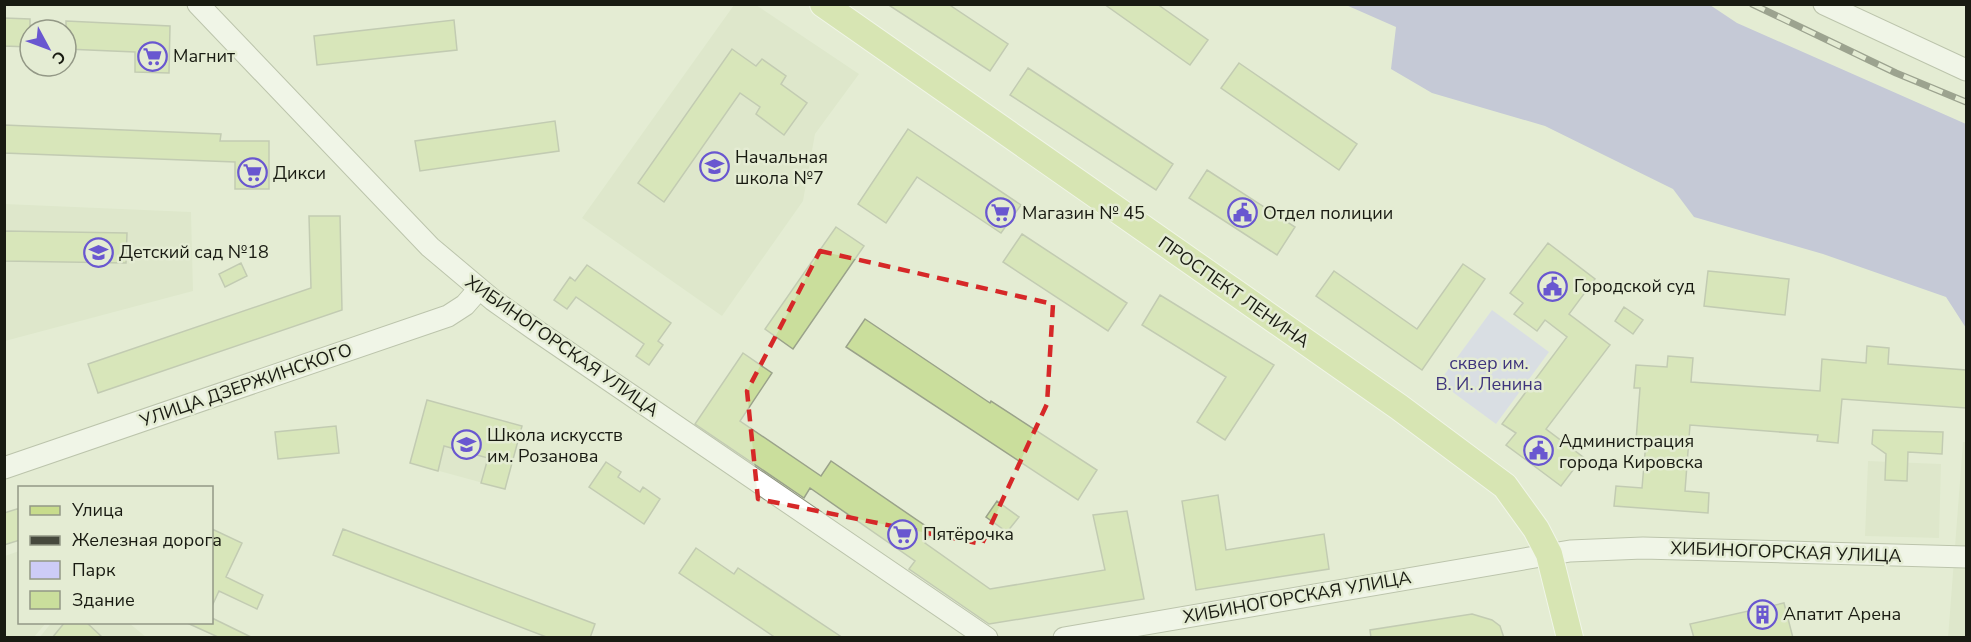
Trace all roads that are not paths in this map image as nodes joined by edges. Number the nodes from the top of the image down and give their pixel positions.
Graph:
1 (198, 4) edge
2 (823, 4) edge
3 (1824, 4) edge
4 (1966, 70) edge
5 (479, 289) junction
6 (4, 468) edge
7 (1550, 554) junction
8 (1966, 557) edge
9 (980, 634) edge
10 (1064, 638) edge
11 (1570, 638) edge

1 - 5 street, ХИБИНОГОРСКАЯ УЛИЦА
2 - 7 main road, ПРОСПЕКТ ЛЕНИНА
3 - 4 street
5 - 6 street, УЛИЦА ДЗЕРЖИНСКОГО
5 - 9 street, ХИБИНОГОРСКАЯ УЛИЦА
7 - 8 street, ХИБИНОГОРСКАЯ УЛИЦА
7 - 10 street, ХИБИНОГОРСКАЯ УЛИЦА
7 - 11 main road, ПРОСПЕКТ ЛЕНИНА

